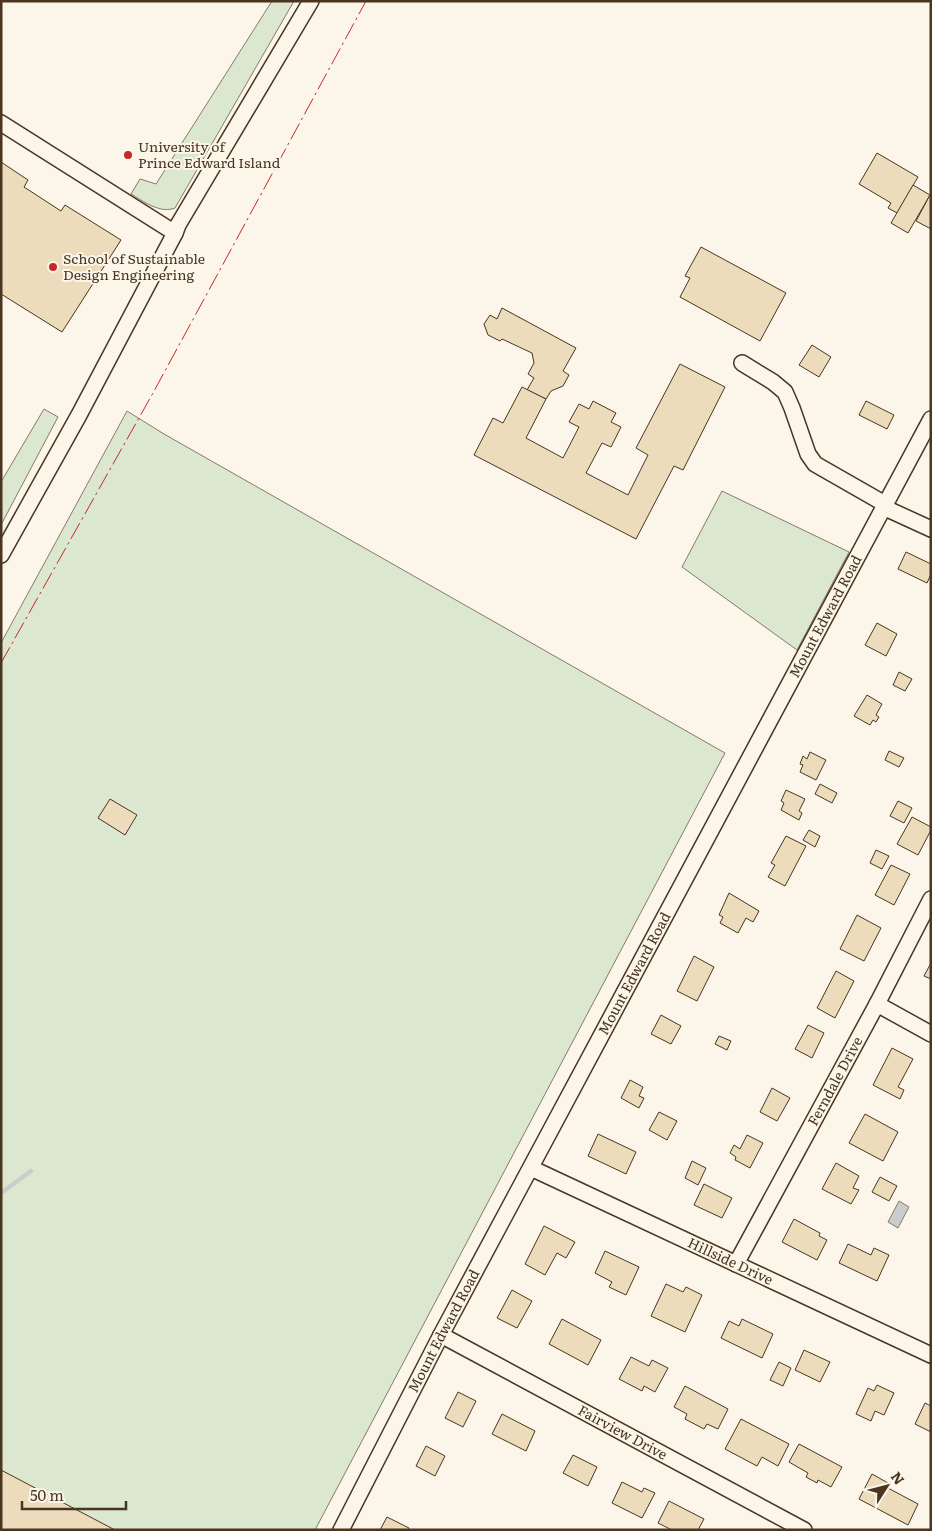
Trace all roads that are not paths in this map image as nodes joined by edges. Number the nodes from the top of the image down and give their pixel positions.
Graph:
1 (310, 1) edge
2 (1, 123) edge
3 (175, 233) junction
4 (742, 363) dead end
5 (931, 419) edge
6 (884, 505) junction
7 (931, 529) edge
8 (1, 554) edge
9 (931, 899) edge
10 (876, 1004) junction
11 (931, 1034) edge
12 (531, 1168) junction
13 (736, 1264) junction
14 (441, 1335) junction
15 (931, 1355) edge
16 (341, 1530) edge
17 (804, 1530) edge

1 - 3 street
2 - 3 street
3 - 8 street
4 - 6 street
5 - 6 street, Mount Edward Road
6 - 7 street
6 - 12 street, Mount Edward Road
9 - 10 street, Ferndale Drive
10 - 11 street
10 - 13 street, Ferndale Drive
12 - 13 street, Hillside Drive
12 - 14 street, Mount Edward Road
13 - 15 street, Hillside Drive
14 - 16 street, Mount Edward Road
14 - 17 street, Fairview Drive

